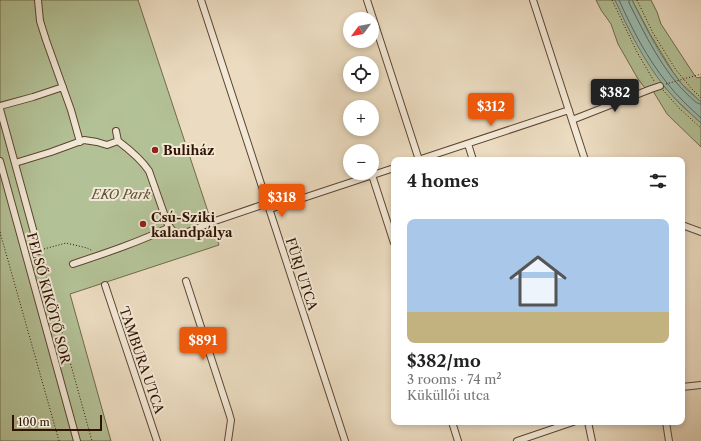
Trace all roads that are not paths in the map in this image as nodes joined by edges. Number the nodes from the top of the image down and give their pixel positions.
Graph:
1 (38, 0) edge
2 (201, 0) edge
3 (367, 0) edge
4 (533, 0) edge
5 (63, 87) junction
6 (662, 87) road end
7 (0, 107) edge
8 (569, 110) junction
9 (572, 120) junction
10 (116, 131) dead end
11 (118, 141) junction
12 (80, 142) junction
13 (468, 144) junction
14 (418, 157) edge
15 (428, 157) edge
16 (472, 157) edge
17 (584, 157) edge
18 (0, 161) edge
19 (15, 163) junction
20 (391, 169) edge
21 (379, 173) edge
22 (355, 180) edge
23 (374, 180) edge
24 (268, 206) junction
25 (685, 226) edge
26 (170, 227) junction
27 (701, 232) edge
28 (391, 234) edge
29 (39, 251) road end
30 (73, 264) dead end
31 (186, 281) dead end
32 (105, 285) dead end
33 (701, 385) edge
34 (685, 387) edge
35 (453, 425) edge
36 (557, 425) edge
37 (589, 425) edge
38 (666, 425) edge
39 (77, 441) edge
40 (157, 441) edge
41 (228, 441) edge
42 (345, 441) edge
43 (458, 441) edge
44 (517, 441) edge
45 (592, 441) edge
46 (669, 441) edge

1 - 5 street
2 - 24 street, FÜRJ UTCA
3 - 14 street
4 - 8 street
5 - 7 street
5 - 12 street
6 - 9 street
7 - 19 street
8 - 9 street
8 - 13 street
9 - 17 street
10 - 11 street
11 - 12 street
11 - 26 street
12 - 19 street
13 - 15 street
13 - 16 street
18 - 39 street, FELSŐ KIKÖTŐ SOR
19 - 29 street
20 - 21 street
22 - 24 street
23 - 28 street
24 - 26 street
24 - 42 street, FÜRJ UTCA
25 - 27 street
26 - 30 street
31 - 41 street
32 - 40 street, TAMBURA UTCA
33 - 34 street
35 - 43 street
36 - 44 street
37 - 45 street
38 - 46 street

